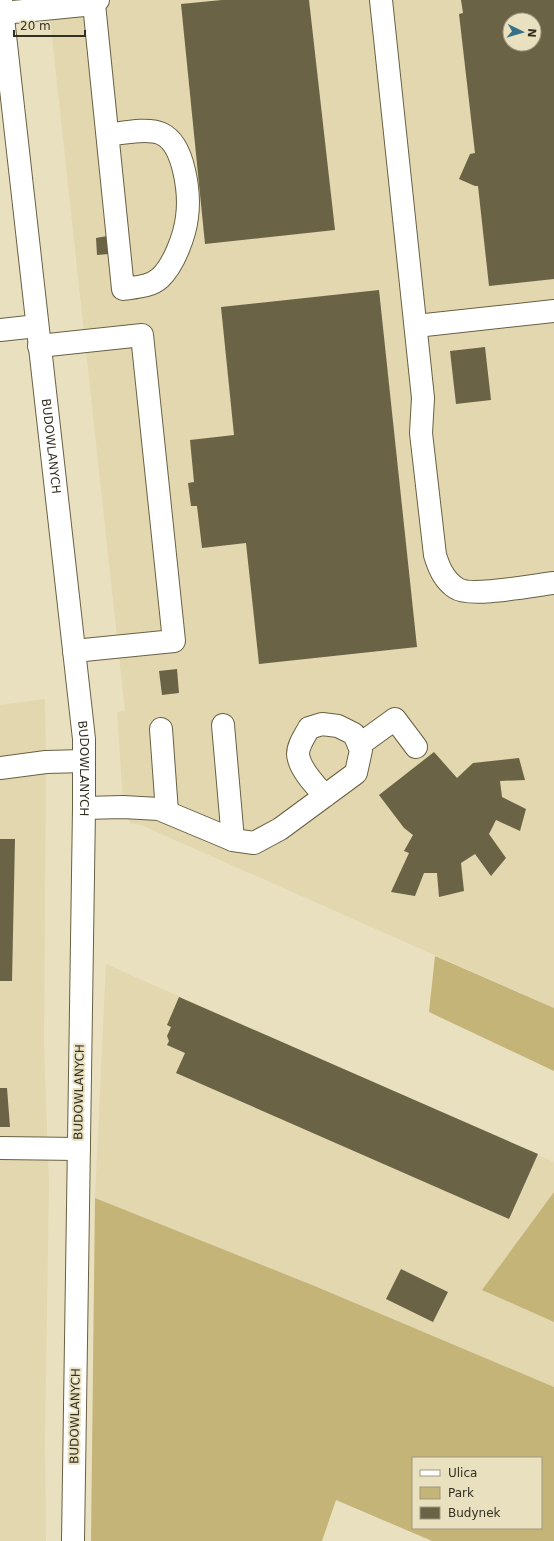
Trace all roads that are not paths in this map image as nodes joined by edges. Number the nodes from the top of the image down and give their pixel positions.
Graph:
1 (381, 0) edge
2 (96, 2) edge
3 (2, 6) edge
4 (108, 135) junction
5 (554, 311) edge
6 (416, 326) junction
7 (0, 330) edge
8 (38, 336) junction
9 (554, 583) edge
10 (74, 651) junction
11 (223, 725) dead end
12 (161, 729) dead end
13 (359, 745) junction
14 (416, 747) dead end
15 (84, 761) junction
16 (0, 768) edge
17 (325, 796) junction
18 (84, 808) junction
19 (167, 812) junction
20 (233, 840) junction
21 (0, 1148) edge
22 (78, 1149) junction
23 (73, 1541) edge

1 - 6 street
2 - 3 street
2 - 4 street
3 - 8 street, BUDOWLANYCH
4 - 4 street
5 - 6 street
6 - 9 street
7 - 8 street
8 - 10 street, BUDOWLANYCH
8 - 10 street
10 - 15 street, BUDOWLANYCH
11 - 20 street
12 - 19 street
13 - 14 street
13 - 17 street
13 - 17 street
15 - 16 street
15 - 18 street, BUDOWLANYCH
17 - 20 street
18 - 19 street
18 - 22 street, BUDOWLANYCH
19 - 20 street
21 - 22 street
22 - 23 street, BUDOWLANYCH

